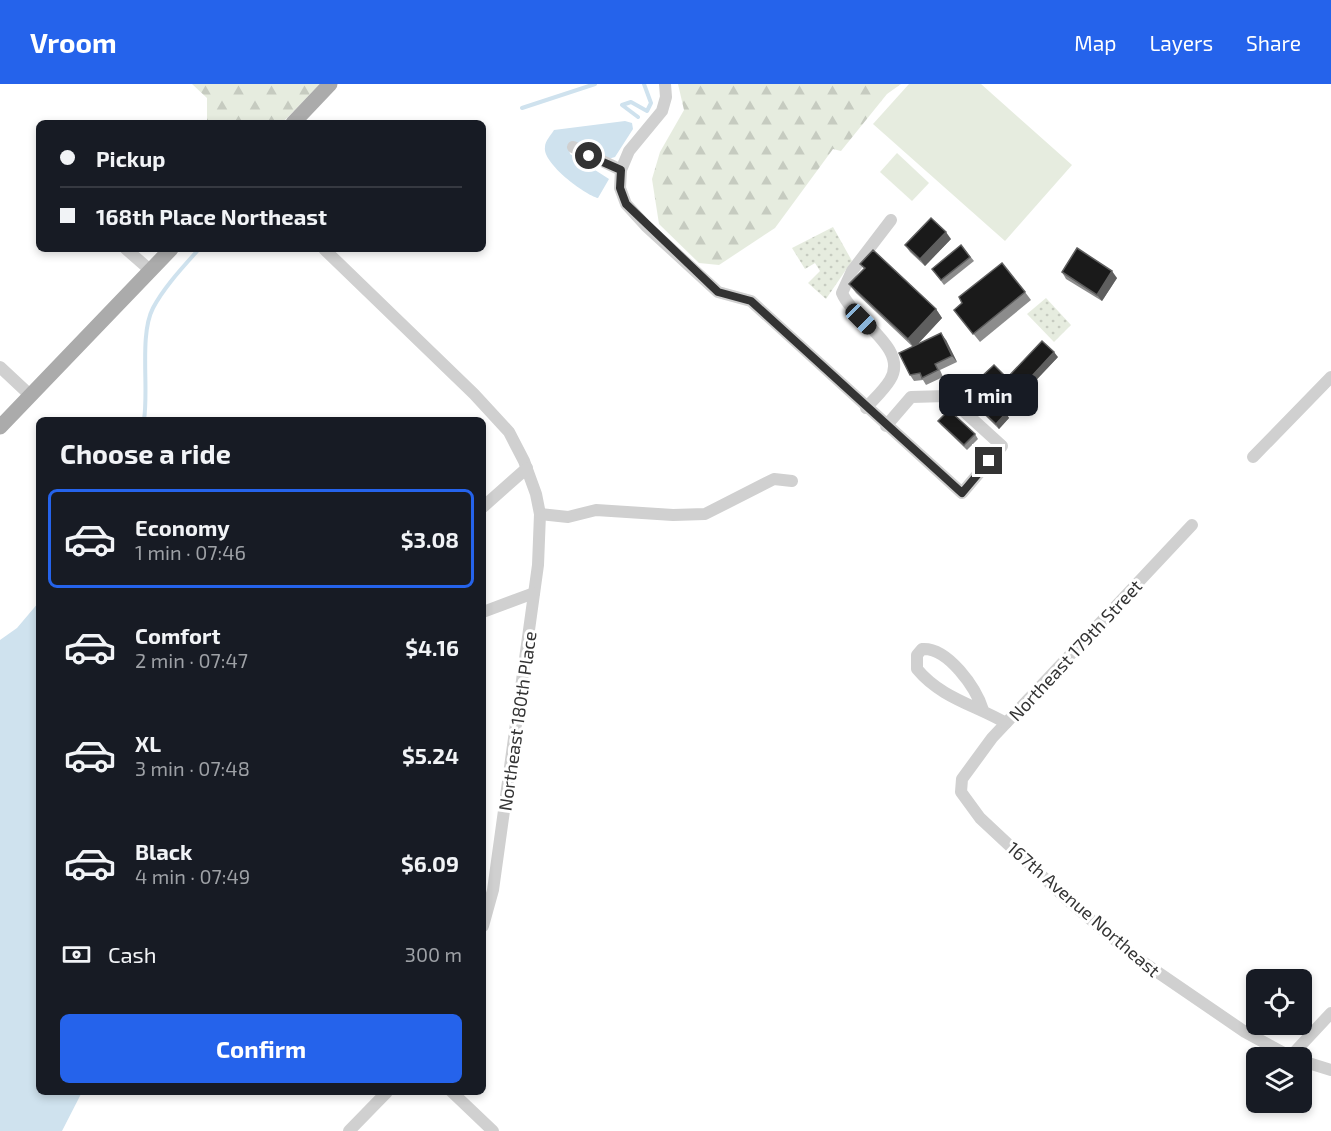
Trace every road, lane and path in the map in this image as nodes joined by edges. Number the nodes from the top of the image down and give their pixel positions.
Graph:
1 (330, 84) edge
2 (665, 84) edge
3 (296, 120) edge
4 (573, 147) dead end
5 (621, 170) junction
6 (891, 220) dead end
7 (129, 252) edge
8 (168, 252) edge
9 (327, 252) edge
10 (150, 270) junction
11 (0, 367) edge
12 (1331, 377) edge
13 (30, 395) junction
14 (866, 408) junction
15 (886, 426) junction
16 (0, 427) edge
17 (1253, 457) dead end
18 (527, 468) junction
19 (792, 481) dead end
20 (486, 504) edge
21 (540, 514) junction
22 (1192, 525) dead end
23 (534, 593) junction
24 (486, 611) edge
25 (983, 710) junction
26 (1006, 723) junction
27 (962, 778) joint
28 (486, 915) edge
29 (1331, 1012) edge
30 (1274, 1047) edge
31 (1304, 1047) edge
32 (1312, 1064) edge
33 (1331, 1070) edge
34 (384, 1095) edge
35 (455, 1095) edge
36 (349, 1131) edge
37 (493, 1131) edge

1 - 3 main road
2 - 5 street
4 - 5 street
5 - 14 street
6 - 14 street
7 - 10 street
8 - 10 main road
9 - 18 street
10 - 13 main road
11 - 13 street
12 - 17 street
13 - 16 main road
14 - 15 street
15 - 15 street
18 - 20 street
18 - 21 street
19 - 21 street
21 - 23 street, Northeast 180th Place
22 - 26 street, Northeast 179th Street
23 - 24 street
23 - 28 street, Northeast 180th Place
25 - 25 street
25 - 26 street
26 - 27 street, Northeast 179th Street
27 - 30 street, 167th Avenue Northeast
29 - 31 street
32 - 33 street, 167th Avenue Northeast
34 - 36 street
35 - 37 street

